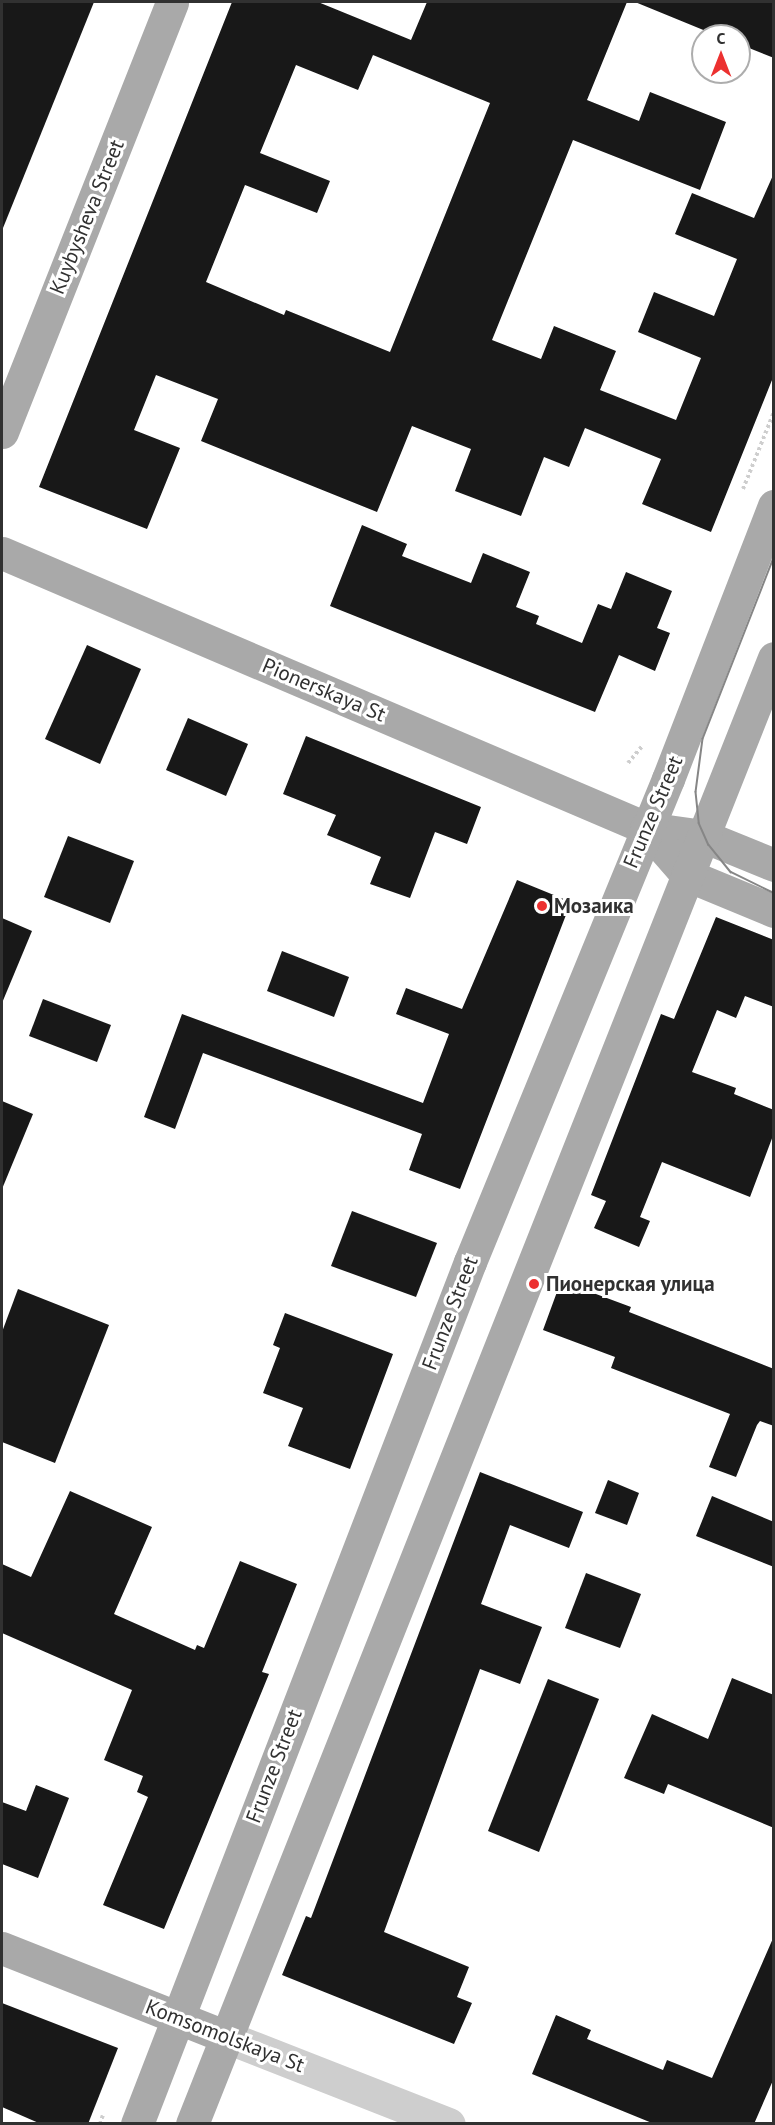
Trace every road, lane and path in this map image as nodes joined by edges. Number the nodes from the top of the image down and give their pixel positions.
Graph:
1 (172, 2) edge
2 (2, 432) edge
3 (774, 507) edge
4 (2, 553) edge
5 (774, 658) edge
6 (646, 828) junction
7 (703, 836) junction
8 (774, 865) edge
9 (687, 875) junction
10 (774, 911) edge
11 (2, 1948) edge
12 (177, 2018) junction
13 (229, 2038) junction
14 (137, 2124) edge
15 (192, 2124) edge
16 (449, 2124) edge

1 - 2 main road, Kuybysheva Street
3 - 6 main road, Frunze Street
4 - 6 main road, Pionerskaya St
5 - 7 main road
6 - 7 main road, Pionerskaya St
6 - 9 main road, Pionerskaya St
6 - 12 main road, Frunze Street
7 - 8 main road, Pionerskaya St
7 - 9 main road
9 - 10 main road, Pionerskaya St
9 - 13 main road
11 - 12 main road, Komsomolskaya St
12 - 13 main road, Komsomolskaya St
12 - 14 main road, Frunze Street
13 - 15 main road
13 - 16 street, Komsomolskaya St

